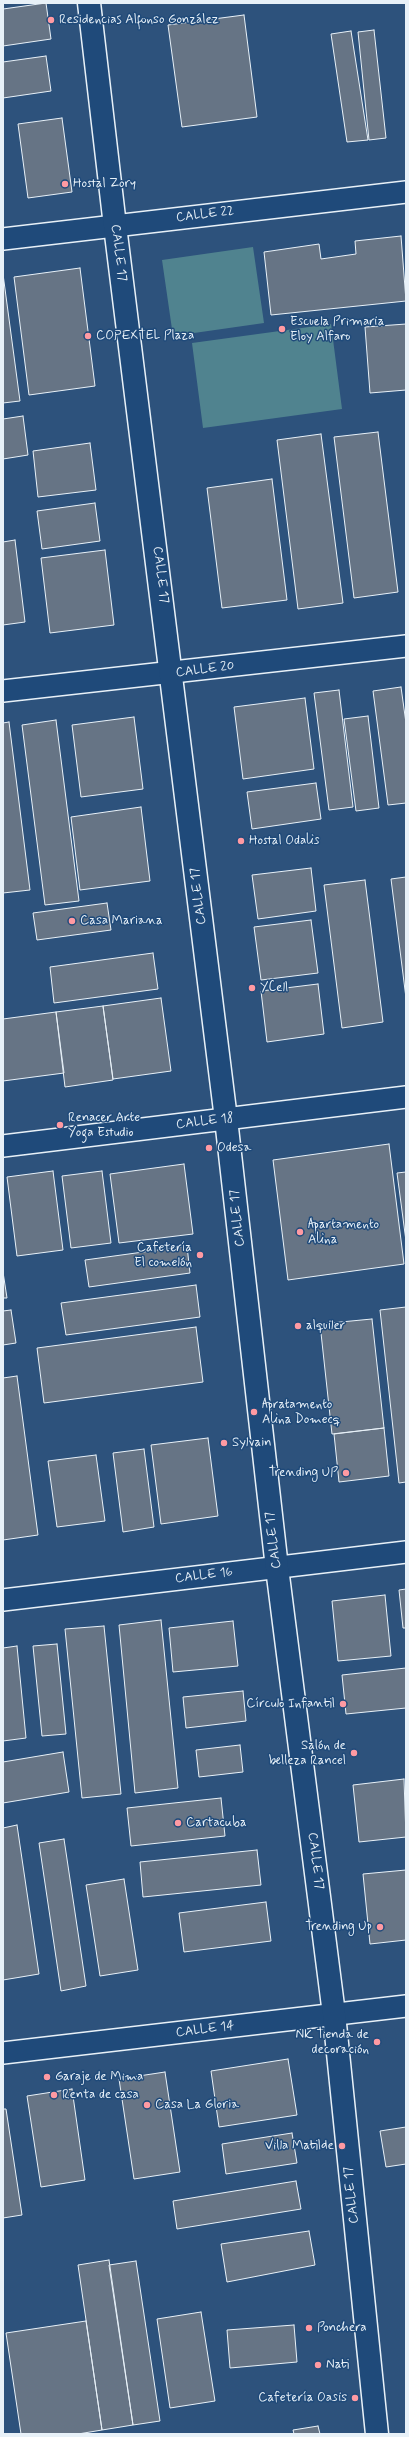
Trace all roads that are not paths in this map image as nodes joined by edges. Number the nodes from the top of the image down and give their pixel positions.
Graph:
1 (90, 3) edge
2 (406, 192) edge
3 (115, 226) junction
4 (3, 239) edge
5 (406, 646) edge
6 (172, 674) junction
7 (3, 691) edge
8 (406, 1097) edge
9 (226, 1119) junction
10 (3, 1146) edge
11 (406, 1552) edge
12 (277, 1568) junction
13 (3, 1600) edge
14 (406, 2006) edge
15 (334, 2014) junction
16 (3, 2053) edge
17 (377, 2434) edge

1 - 3 street, CALLE 17
2 - 3 street, CALLE 22
3 - 4 street, CALLE 22
3 - 6 street, CALLE 17
5 - 6 street, CALLE 20
6 - 7 street, CALLE 20
6 - 9 street, CALLE 17
8 - 9 street, CALLE 18
9 - 10 street, CALLE 18
9 - 12 street, CALLE 17
11 - 12 street, CALLE 16
12 - 13 street, CALLE 16
12 - 15 street, CALLE 17
14 - 15 street, CALLE 14
15 - 16 street, CALLE 14
15 - 17 street, CALLE 17

